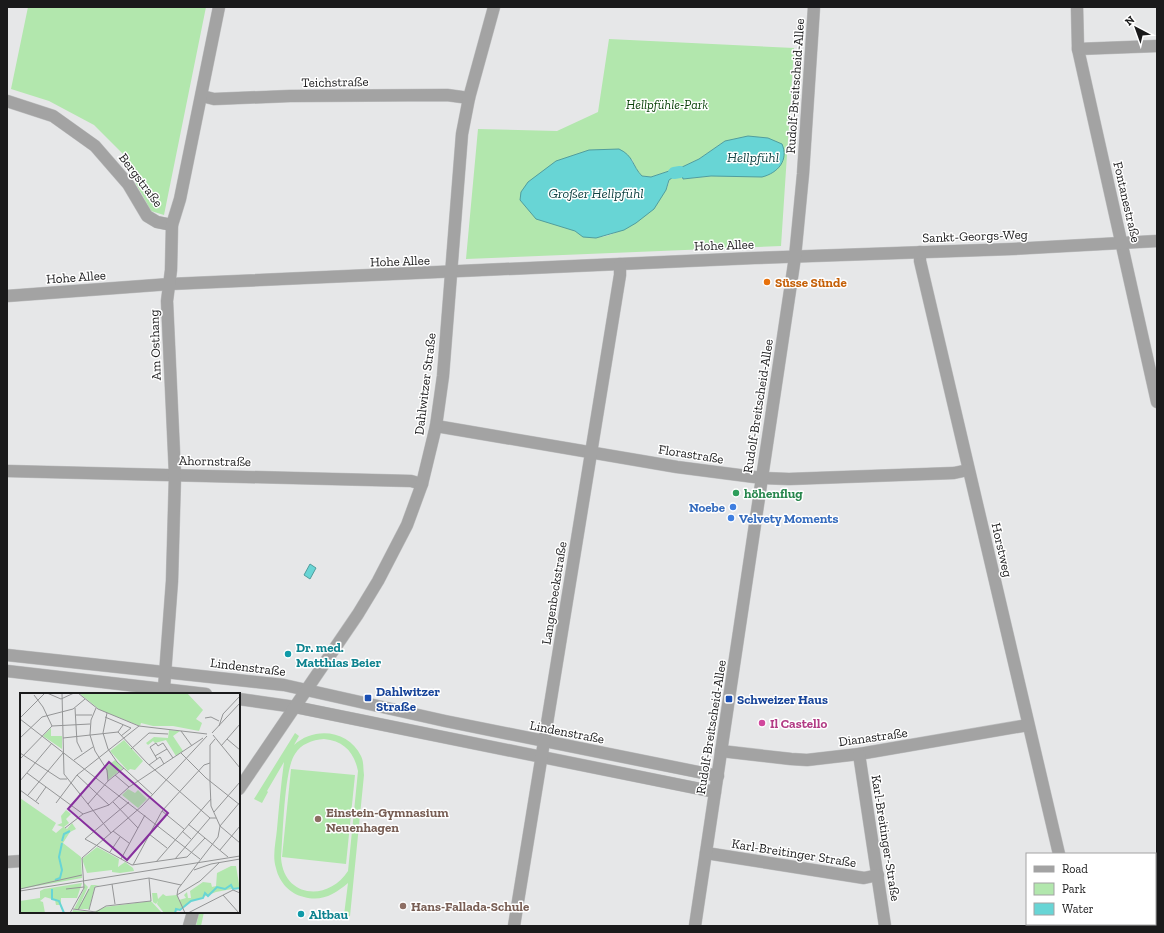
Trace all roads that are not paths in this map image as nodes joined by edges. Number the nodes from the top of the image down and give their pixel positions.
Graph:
1 (220, 7) edge
2 (494, 7) edge
3 (814, 7) edge
4 (1077, 7) edge
5 (1157, 46) edge
6 (1078, 49) junction
7 (202, 96) junction
8 (469, 98) junction
9 (7, 101) edge
10 (172, 225) junction
11 (1157, 241) edge
12 (1122, 242) junction
13 (920, 252) junction
14 (795, 257) junction
15 (620, 264) junction
16 (451, 273) junction
17 (170, 284) junction
18 (7, 296) edge
19 (1157, 402) edge
20 (436, 426) junction
21 (592, 452) junction
22 (968, 470) junction
23 (7, 471) edge
24 (175, 475) junction
25 (762, 478) junction
26 (422, 484) junction
27 (7, 655) edge
28 (7, 671) edge
29 (166, 673) junction
30 (164, 688) junction
31 (306, 690) junction
32 (199, 693) edge
33 (240, 699) edge
34 (295, 707) junction
35 (1028, 725) junction
36 (544, 742) junction
37 (722, 751) junction
38 (859, 754) junction
39 (541, 758) junction
40 (718, 776) junction
41 (240, 788) edge
42 (715, 792) junction
43 (706, 853) junction
44 (1059, 853) edge
45 (20, 861) edge
46 (7, 862) edge
47 (878, 875) junction
48 (193, 913) edge
49 (190, 926) edge
50 (514, 926) edge
51 (695, 926) edge
52 (885, 926) edge

1 - 7 street, Am Osthang
2 - 8 street, Dahlwitzer Straße
3 - 14 street, Rudolf-Breitscheid-Allee
4 - 6 street, Fontanestraße
5 - 6 street
6 - 12 street, Fontanestraße
7 - 8 street, Teichstraße
7 - 10 street, Am Osthang
8 - 16 street, Dahlwitzer Straße
9 - 10 street, Bergstraße
10 - 17 street, Am Osthang
11 - 12 street, Sankt-Georgs-Weg
12 - 13 street, Sankt-Georgs-Weg
12 - 19 street, Fontanestraße
13 - 14 street, Sankt-Georgs-Weg
13 - 22 street, Horstweg
14 - 15 street, Hohe Allee
14 - 25 street, Rudolf-Breitscheid-Allee
15 - 16 street, Hohe Allee
15 - 21 street, Langenbeckstraße
16 - 17 street, Hohe Allee
16 - 20 street, Dahlwitzer Straße
17 - 18 street, Hohe Allee
17 - 24 street, Am Osthang
20 - 21 street, Florastraße
20 - 26 street, Dahlwitzer Straße
21 - 25 street, Florastraße
21 - 36 street, Langenbeckstraße
22 - 25 street, Florastraße
22 - 35 street, Horstweg
23 - 24 street, Ahornstraße
24 - 26 street, Ahornstraße
24 - 29 street, Am Osthang
25 - 37 street, Rudolf-Breitscheid-Allee
26 - 31 street, Dahlwitzer Straße
27 - 29 street, Lindenstraße
28 - 30 street
29 - 30 street, Am Osthang
29 - 31 street, Lindenstraße
30 - 32 street
31 - 34 street, Dahlwitzer Straße
31 - 36 street, Lindenstraße
33 - 34 street
34 - 39 street
34 - 41 street, Dahlwitzer Straße
35 - 38 street, Dianastraße
35 - 44 street, Horstweg
36 - 39 street, Langenbeckstraße
36 - 40 street, Lindenstraße
37 - 38 street, Dianastraße
37 - 40 street, Rudolf-Breitscheid-Allee
38 - 47 street, Karl-Breitinger-Straße
39 - 42 street
39 - 50 street, Langenbeckstraße
40 - 42 street, Rudolf-Breitscheid-Allee
42 - 43 street, Rudolf-Breitscheid-Allee
43 - 47 street, Karl-Breitinger Straße
43 - 51 street, Rudolf-Breitscheid-Allee
45 - 46 street
47 - 52 street, Karl-Breitinger-Straße
48 - 49 street

